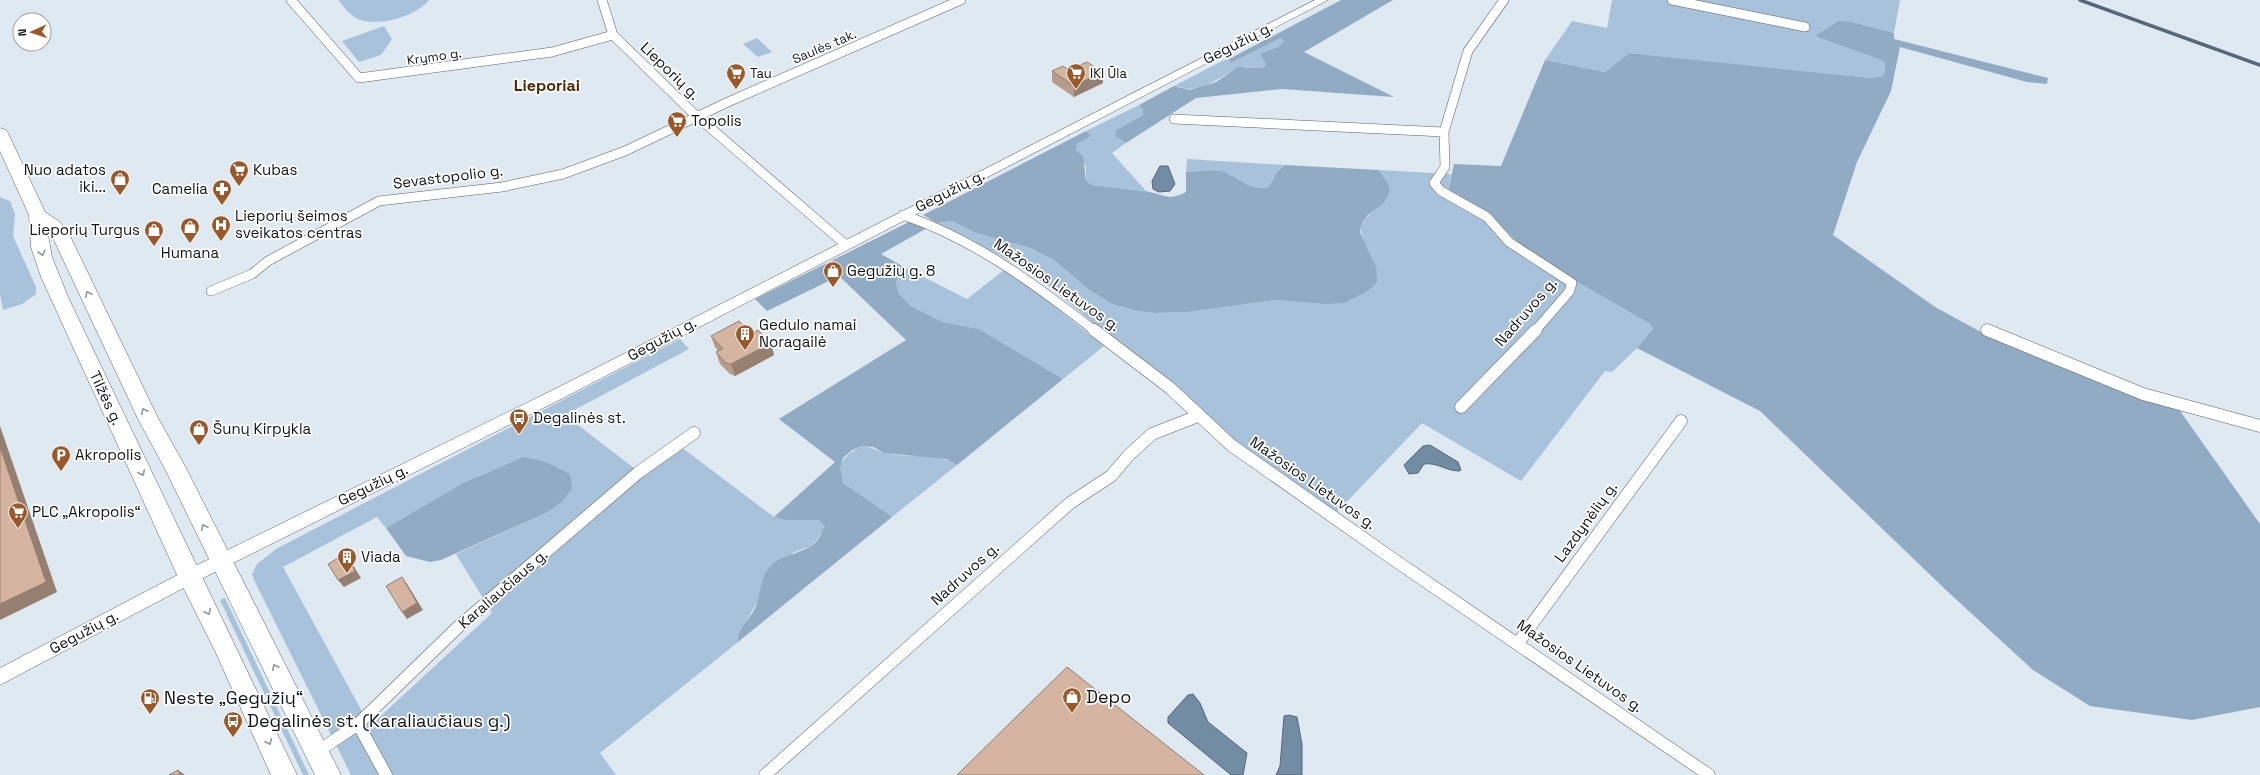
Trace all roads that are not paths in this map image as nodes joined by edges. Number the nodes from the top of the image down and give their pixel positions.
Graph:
1 (291, 0) edge
2 (602, 0) edge
3 (961, 0) edge
4 (1323, 0) edge
5 (1504, 0) edge
6 (1672, 0) edge
7 (1805, 27) dead end
8 (613, 35) junction
9 (698, 117) junction
10 (1174, 119) dead end
11 (1444, 132) junction
12 (0, 133) edge
13 (38, 215) junction
14 (903, 215) junction
15 (846, 245) junction
16 (212, 291) dead end
17 (1987, 330) dead end
18 (1461, 407) dead end
19 (1198, 416) junction
20 (1681, 421) dead end
21 (2260, 426) edge
22 (694, 433) dead end
23 (222, 561) junction
24 (189, 578) junction
25 (1518, 643) junction
26 (0, 677) edge
27 (358, 724) junction
28 (317, 752) junction
29 (284, 775) edge
30 (328, 775) edge
31 (386, 775) edge
32 (765, 775) edge
33 (1709, 775) edge

1 - 8 street, Krymo g.
2 - 8 street, Lieporių g.
3 - 9 street, Saulės tak.
4 - 14 main road, Gegužių g.
5 - 11 street, Nadruvos g.
6 - 7 street
8 - 9 street, Lieporių g.
9 - 15 street, Lieporių g.
9 - 16 street, Sevastopolio g.
10 - 11 street
11 - 18 street, Nadruvos g.
12 - 13 highway, Tilžės g.
23 -> 13 highway, Tilžės g.
13 -> 24 highway, Tilžės g.
14 - 15 main road, Gegužių g.
14 - 19 street, Mažosios Lietuvos g.
15 - 23 main road, Gegužių g.
17 - 21 street
19 - 25 street, Mažosios Lietuvos g.
19 - 32 street, Nadruvos g.
20 - 25 street, Lazdynėlių g.
22 - 27 street, Karaliaučiaus g.
23 - 24 main road, Gegužių g.
28 -> 23 highway
24 - 26 main road, Gegužių g.
24 -> 29 highway
25 - 33 street, Mažosios Lietuvos g.
27 - 28 street, Karaliaučiaus g.
27 - 31 street
28 - 30 highway

